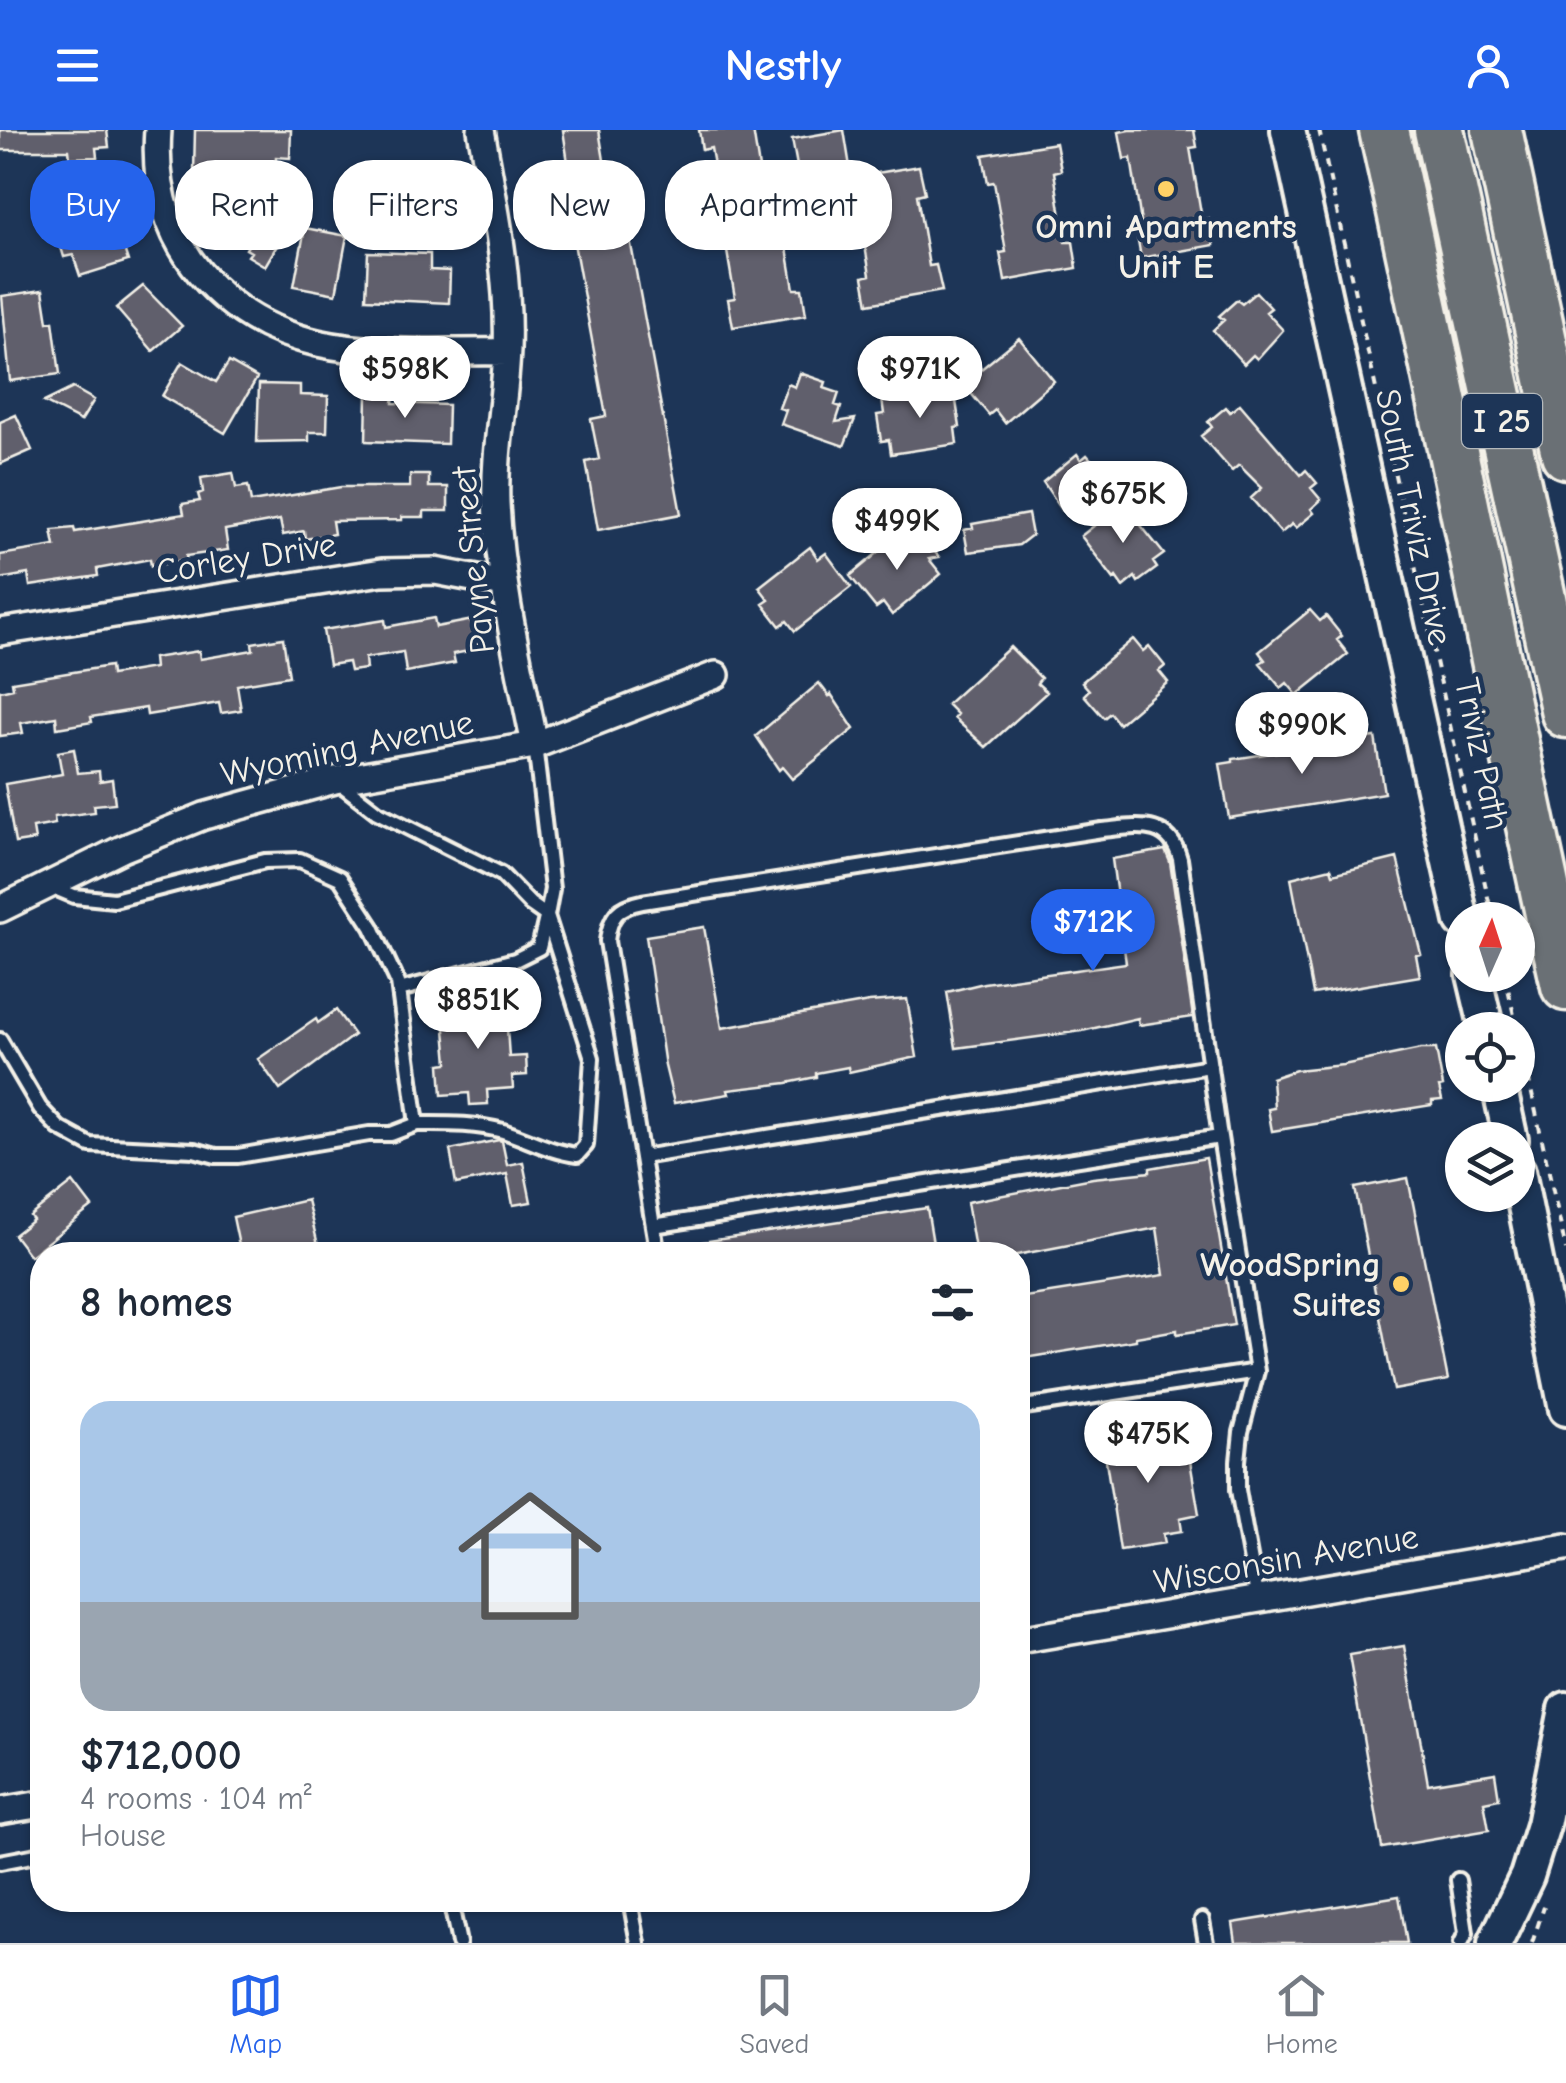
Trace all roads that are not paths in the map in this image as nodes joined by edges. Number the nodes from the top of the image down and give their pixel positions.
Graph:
1 (158, 130) edge
2 (481, 130) edge
3 (1288, 130) edge
4 (1384, 130) edge
5 (1439, 130) edge
6 (1498, 130) edge
7 (507, 352) junction
8 (1566, 454) edge
9 (504, 584) junction
10 (0, 632) edge
11 (716, 675) dead end
12 (1566, 713) edge
13 (535, 744) junction
14 (335, 780) junction
15 (47, 885) junction
16 (1458, 902) edge
17 (0, 909) edge
18 (547, 916) junction
19 (1566, 986) edge
20 (399, 990) junction
21 (0, 1040) edge
22 (1210, 1066) junction
23 (417, 1124) junction
24 (1220, 1137) junction
25 (642, 1157) junction
26 (1526, 1212) edge
27 (653, 1226) junction
28 (656, 1242) edge
29 (1258, 1371) junction
30 (1030, 1406) edge
31 (1566, 1409) edge
32 (1566, 1547) edge
33 (1258, 1601) junction
34 (1030, 1638) edge
35 (1566, 1710) edge
36 (30, 1806) edge
37 (0, 1812) edge
38 (30, 1856) edge
39 (0, 1862) edge
40 (1458, 1880) dead end
41 (1514, 1906) junction
42 (453, 1912) edge
43 (632, 1912) edge
44 (1202, 1920) dead end
45 (459, 1943) edge
46 (638, 1943) edge
47 (1206, 1943) edge
48 (1461, 1943) edge
49 (1495, 1943) edge
50 (1512, 1943) edge

1 - 7 street
2 - 7 street, Payne Street
3 - 16 street, South Triviz Drive
4 - 19 highway
5 - 12 highway, I 25
6 - 8 highway, I 25
7 - 9 street, Payne Street
9 - 10 street, Corley Drive
9 - 13 street, Payne Street
11 - 13 street, Wyoming Avenue
13 - 14 street, Wyoming Avenue
13 - 18 lane
14 - 15 street, Wyoming Avenue
14 - 18 lane
15 - 17 street, Wyoming Avenue
15 - 20 lane
18 - 20 lane
18 - 23 lane
20 - 23 lane
21 - 23 lane
22 - 24 lane
22 - 25 lane
22 - 25 lane
24 - 27 lane
24 - 29 lane
25 - 27 lane
26 - 31 street
27 - 28 lane
29 - 30 lane
29 - 33 lane
32 - 33 street, Wisconsin Avenue
33 - 34 street, Wisconsin Avenue
35 - 41 street
36 - 37 street
38 - 39 lane
40 - 48 lane
41 - 49 street
41 - 50 street
42 - 45 lane
43 - 46 lane
44 - 47 lane

